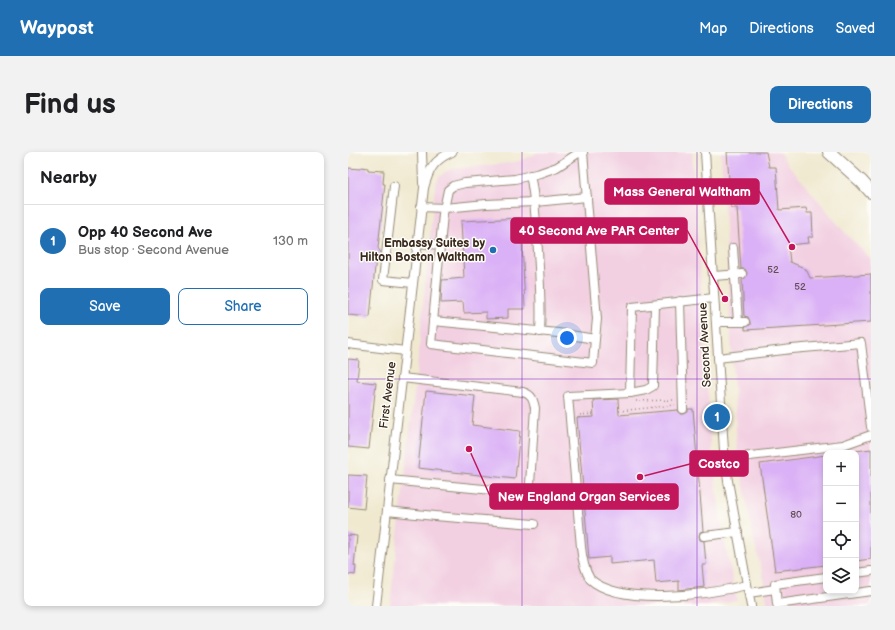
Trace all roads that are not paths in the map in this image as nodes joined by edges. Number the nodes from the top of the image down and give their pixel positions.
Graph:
1 (422, 152) edge
2 (452, 152) edge
3 (580, 152) edge
4 (583, 152) edge
5 (705, 152) edge
6 (829, 152) edge
7 (530, 175) junction
8 (394, 186) dead end
9 (424, 188) junction
10 (871, 192) edge
11 (588, 197) junction
12 (535, 202) junction
13 (421, 207) junction
14 (445, 208) junction
15 (417, 243) junction
16 (441, 246) junction
17 (733, 248) dead end
18 (738, 274) junction
19 (713, 276) junction
20 (413, 283) junction
21 (714, 298) junction
22 (680, 301) junction
23 (655, 304) junction
24 (433, 321) junction
25 (716, 322) junction
26 (540, 332) junction
27 (595, 339) junction
28 (348, 344) edge
29 (405, 351) junction
30 (718, 358) junction
31 (402, 378) junction
32 (630, 393) junction
33 (683, 410) dead end
34 (871, 427) edge
35 (871, 435) edge
36 (725, 459) junction
37 (390, 480) junction
38 (387, 511) junction
39 (534, 524) dead end
40 (738, 532) junction
41 (704, 536) dead end
42 (871, 571) edge
43 (859, 573) edge
44 (823, 577) edge
45 (748, 589) junction
46 (775, 589) junction
47 (871, 591) edge
48 (376, 606) edge
49 (751, 606) edge

1 - 9 street, First Avenue
2 - 9 street, First Avenue
3 - 7 street
4 - 11 street
5 - 19 street, Second Avenue
6 - 10 highway
7 - 12 street
7 - 14 street
8 - 20 street
9 - 13 street, First Avenue
11 - 12 street
11 - 27 street
12 - 14 street
12 - 26 street
13 - 14 street
13 - 15 street, First Avenue
14 - 16 street
15 - 16 street
15 - 20 street, First Avenue
16 - 24 street
17 - 18 street
18 - 19 street
18 - 25 street
19 - 21 street, Second Avenue
20 - 29 street, First Avenue
21 - 22 street
21 - 25 street, Second Avenue
22 - 23 street
22 - 33 street
23 - 32 street
23 - 32 street
24 - 26 street
24 - 27 street
25 - 30 street, Second Avenue
26 - 27 street
28 - 29 street
29 - 31 street, First Avenue
30 - 34 street
30 - 36 street, Second Avenue
31 - 37 street, First Avenue
31 - 37 street
32 - 45 street
35 - 36 street
36 - 40 street, Second Avenue
37 - 38 street, First Avenue
38 - 39 street
38 - 48 street, First Avenue
40 - 41 street
40 - 45 street, Second Avenue
42 - 43 street
44 - 46 street
45 - 46 street
45 - 49 street, Second Avenue
46 - 47 street

